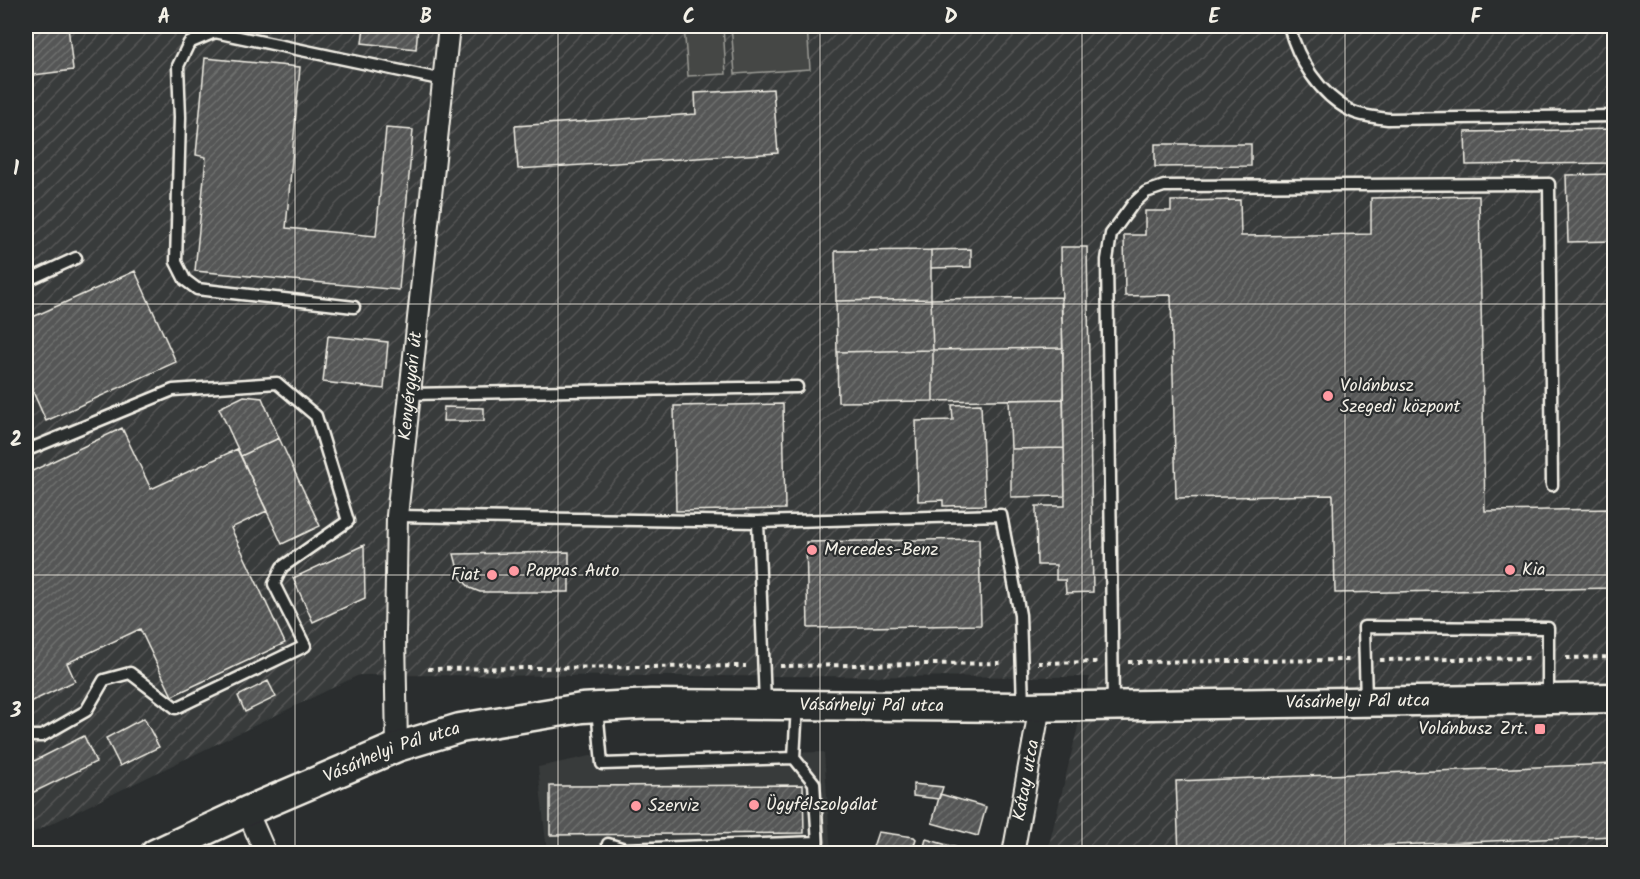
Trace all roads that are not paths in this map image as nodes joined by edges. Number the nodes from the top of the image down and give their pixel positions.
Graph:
1 (449, 26) edge
2 (1289, 26) edge
3 (444, 80) junction
4 (1614, 116) edge
5 (76, 258) dead end
6 (26, 281) edge
7 (354, 307) dead end
8 (797, 387) dead end
9 (410, 394) junction
10 (27, 447) edge
11 (1552, 485) dead end
12 (397, 516) junction
13 (758, 522) junction
14 (1614, 698) edge
15 (1548, 699) junction
16 (1366, 702) junction
17 (765, 703) junction
18 (797, 704) junction
19 (1113, 705) junction
20 (597, 707) junction
21 (1031, 707) junction
22 (26, 736) edge
23 (397, 747) junction
24 (794, 758) junction
25 (247, 811) junction
26 (608, 844) dead end
27 (155, 854) edge
28 (266, 854) edge
29 (1013, 854) edge

1 - 3 street, Kenyérgyári út
2 - 4 lane
3 - 7 lane
3 - 9 street, Kenyérgyári út
5 - 6 lane
8 - 9 lane
9 - 12 street, Kenyérgyári út
10 - 22 lane
11 - 19 lane
12 - 13 lane
12 - 23 street, Kenyérgyári út
13 - 17 lane
13 - 21 lane
14 - 15 main road, Vásárhelyi Pál utca
15 - 16 main road, Vásárhelyi Pál utca
15 - 16 lane
16 - 19 main road, Vásárhelyi Pál utca
17 - 18 main road, Vásárhelyi Pál utca
17 - 20 main road, Vásárhelyi Pál utca
18 - 21 main road, Vásárhelyi Pál utca
18 - 24 lane
19 - 21 main road, Vásárhelyi Pál utca
20 - 23 main road, Vásárhelyi Pál utca
20 - 24 lane
21 - 29 street, Kátay utca
23 - 25 main road, Vásárhelyi Pál utca
24 - 26 lane
25 - 27 main road, Vásárhelyi Pál utca
25 - 28 street

